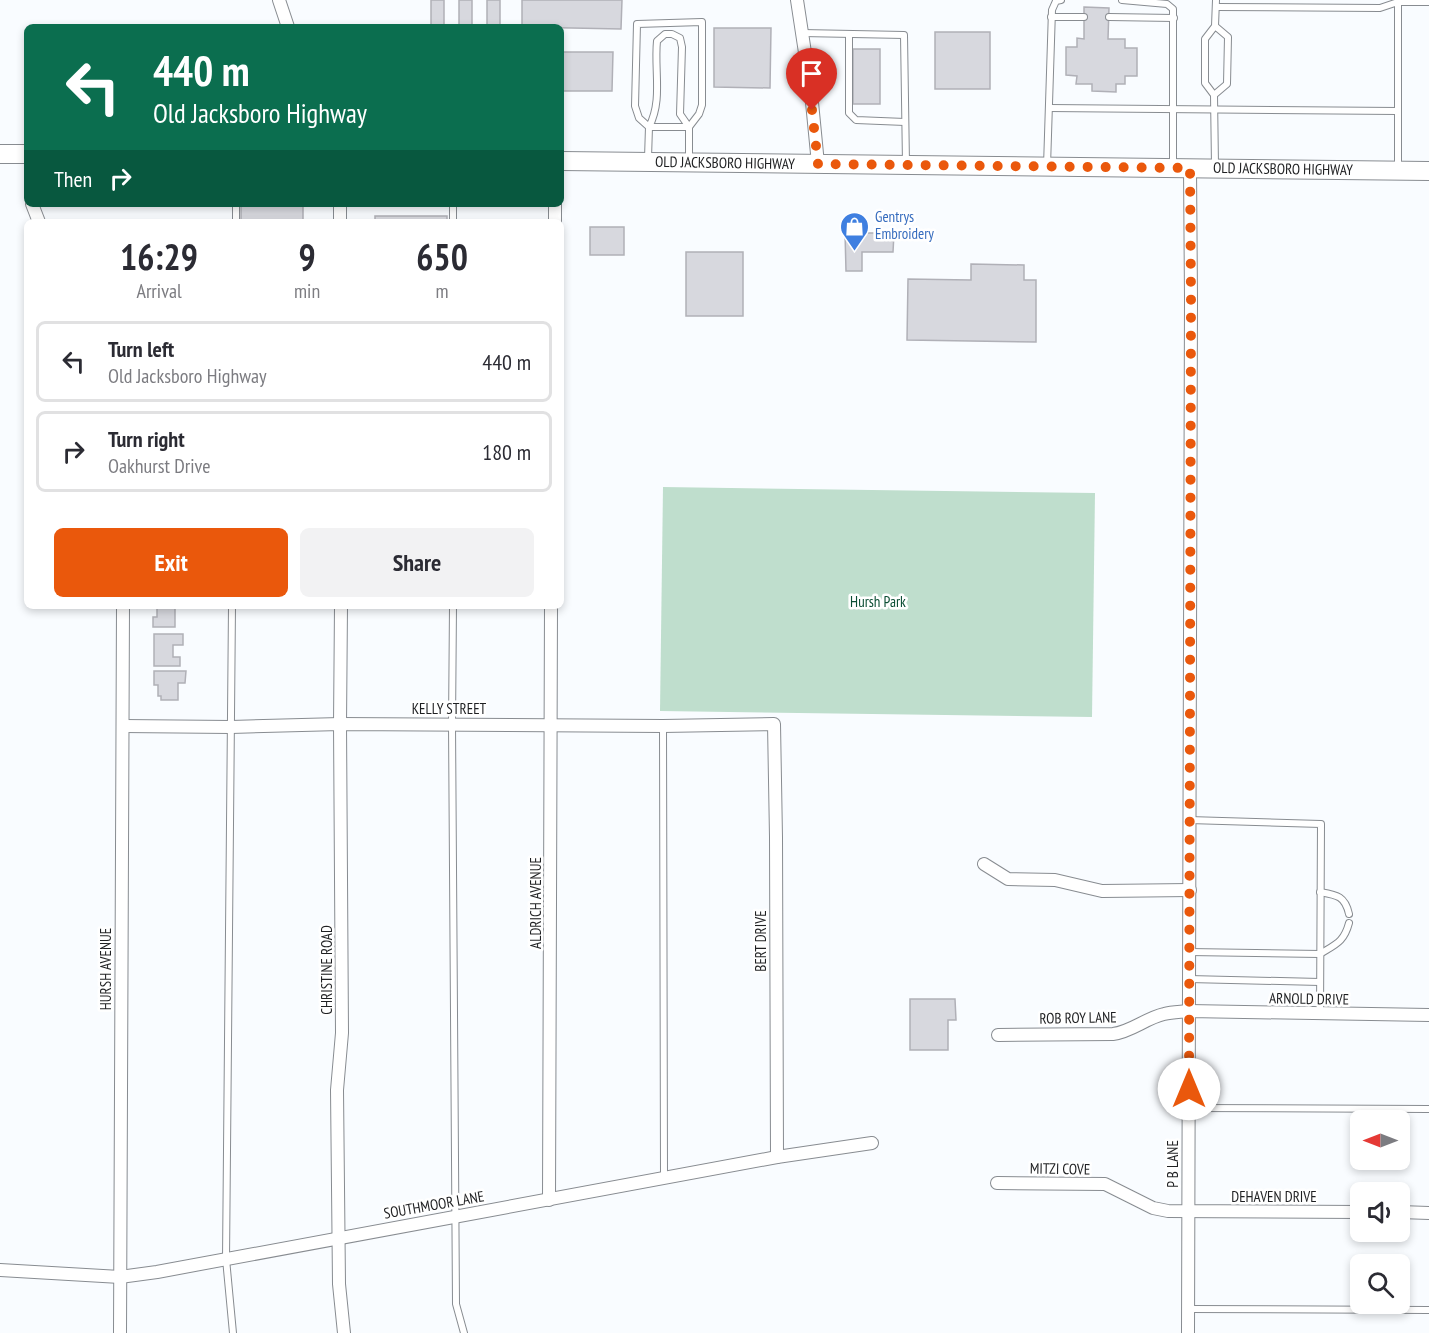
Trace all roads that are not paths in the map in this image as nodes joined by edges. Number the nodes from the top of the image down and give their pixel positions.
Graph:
1 (279, 0) edge
2 (797, 0) edge
3 (1061, 0) edge
4 (1122, 0) edge
5 (1398, 1) edge
6 (1429, 2) edge
7 (1216, 3) edge
8 (1051, 17) junction
9 (1084, 17) dead end
10 (1109, 17) dead end
11 (1174, 18) junction
12 (287, 24) edge
13 (1215, 26) junction
14 (802, 33) junction
15 (849, 33) junction
16 (1214, 95) junction
17 (1049, 108) junction
18 (1173, 109) junction
19 (1214, 109) junction
20 (1398, 111) junction
21 (905, 122) junction
22 (649, 127) junction
23 (689, 127) junction
24 (0, 154) edge
25 (24, 154) edge
26 (564, 161) edge
27 (648, 162) junction
28 (689, 163) junction
29 (818, 164) junction
30 (906, 165) junction
31 (1047, 167) junction
32 (1181, 168) junction
33 (1215, 168) junction
34 (1398, 170) junction
35 (1429, 171) edge
36 (123, 609) edge
37 (232, 609) edge
38 (341, 609) edge
39 (453, 609) edge
40 (551, 609) edge
41 (340, 724) junction
42 (452, 724) junction
43 (552, 724) junction
44 (774, 724) joint
45 (123, 726) junction
46 (663, 726) junction
47 (231, 727) junction
48 (1189, 820) junction
49 (984, 864) dead end
50 (1190, 890) junction
51 (1320, 892) junction
52 (1349, 914) dead end
53 (1349, 923) dead end
54 (1189, 952) junction
55 (1320, 954) junction
56 (1189, 979) junction
57 (1320, 982) junction
58 (1189, 1011) junction
59 (1320, 1014) junction
60 (1429, 1015) edge
61 (999, 1035) dead end
62 (1189, 1108) junction
63 (1429, 1109) edge
64 (872, 1143) dead end
65 (777, 1157) junction
66 (664, 1178) junction
67 (997, 1183) dead end
68 (549, 1200) junction
69 (1188, 1212) junction
70 (1350, 1212) edge
71 (1410, 1212) edge
72 (1429, 1213) edge
73 (456, 1217) junction
74 (338, 1238) junction
75 (226, 1259) junction
76 (0, 1270) edge
77 (120, 1277) junction
78 (1188, 1309) junction
79 (1429, 1310) edge
80 (120, 1333) edge
81 (233, 1333) edge
82 (344, 1333) edge
83 (464, 1333) edge
84 (1188, 1333) edge

1 - 12 street
2 - 14 street
3 - 8 lane
4 - 11 lane
5 - 6 lane
5 - 7 lane
5 - 20 lane
7 - 13 lane
8 - 9 lane
8 - 17 lane
10 - 11 lane
11 - 18 lane
13 - 16 lane
13 - 16 lane
14 - 15 lane
14 - 29 street
15 - 21 lane
15 - 21 lane
16 - 19 lane
17 - 18 lane
17 - 31 lane
18 - 19 lane
18 - 32 lane
19 - 20 lane
19 - 33 lane
20 - 34 lane
21 - 30 lane
22 - 23 lane
22 - 23 lane
22 - 23 lane
22 - 27 lane
23 - 28 lane
24 - 25 main road
26 - 27 main road, OLD JACKSBORO HIGHWAY
27 - 28 main road, OLD JACKSBORO HIGHWAY
28 - 29 main road, OLD JACKSBORO HIGHWAY
29 - 30 main road, OLD JACKSBORO HIGHWAY
30 - 31 main road, OLD JACKSBORO HIGHWAY
31 - 32 main road, OLD JACKSBORO HIGHWAY
32 - 33 main road, OLD JACKSBORO HIGHWAY
32 - 48 street, P B LANE
33 - 34 main road, OLD JACKSBORO HIGHWAY
34 - 35 main road, OLD JACKSBORO HIGHWAY
36 - 45 street, HURSH AVENUE
37 - 47 lane
38 - 41 street, CHRISTINE ROAD
39 - 42 lane
40 - 43 street, ALDRICH AVENUE
41 - 42 street, KELLY STREET
41 - 47 street, KELLY STREET
41 - 74 street, CHRISTINE ROAD
42 - 43 street, KELLY STREET
42 - 73 lane
43 - 46 street, KELLY STREET
43 - 68 street, ALDRICH AVENUE
44 - 46 street, KELLY STREET
44 - 65 street, BERT DRIVE
45 - 47 street, KELLY STREET
45 - 77 street, HURSH AVENUE
46 - 66 lane
47 - 75 lane
48 - 50 street, P B LANE
48 - 51 lane
49 - 50 street
50 - 54 street, P B LANE
51 - 52 lane
51 - 55 lane
53 - 55 lane
54 - 55 lane
54 - 56 street, P B LANE
55 - 57 lane
56 - 57 lane
56 - 58 street, P B LANE
57 - 59 lane
58 - 59 street, ARNOLD DRIVE
58 - 61 street, ROB ROY LANE
58 - 62 street, P B LANE
59 - 60 street, ARNOLD DRIVE
62 - 63 lane
62 - 69 street, P B LANE
64 - 65 street, SOUTHMOOR LANE
65 - 66 street, SOUTHMOOR LANE
66 - 68 street, SOUTHMOOR LANE
67 - 69 street, MITZI COVE
68 - 73 street, SOUTHMOOR LANE
69 - 70 street, DEHAVEN DRIVE
69 - 78 street, P B LANE
71 - 72 street
73 - 74 street, SOUTHMOOR LANE
73 - 83 lane
74 - 75 street, SOUTHMOOR LANE
74 - 82 street, CHRISTINE ROAD
75 - 77 street, SOUTHMOOR LANE
75 - 81 lane
76 - 77 street, SOUTHMOOR LANE
77 - 80 street, HURSH AVENUE
78 - 79 lane
78 - 84 street, P B LANE

